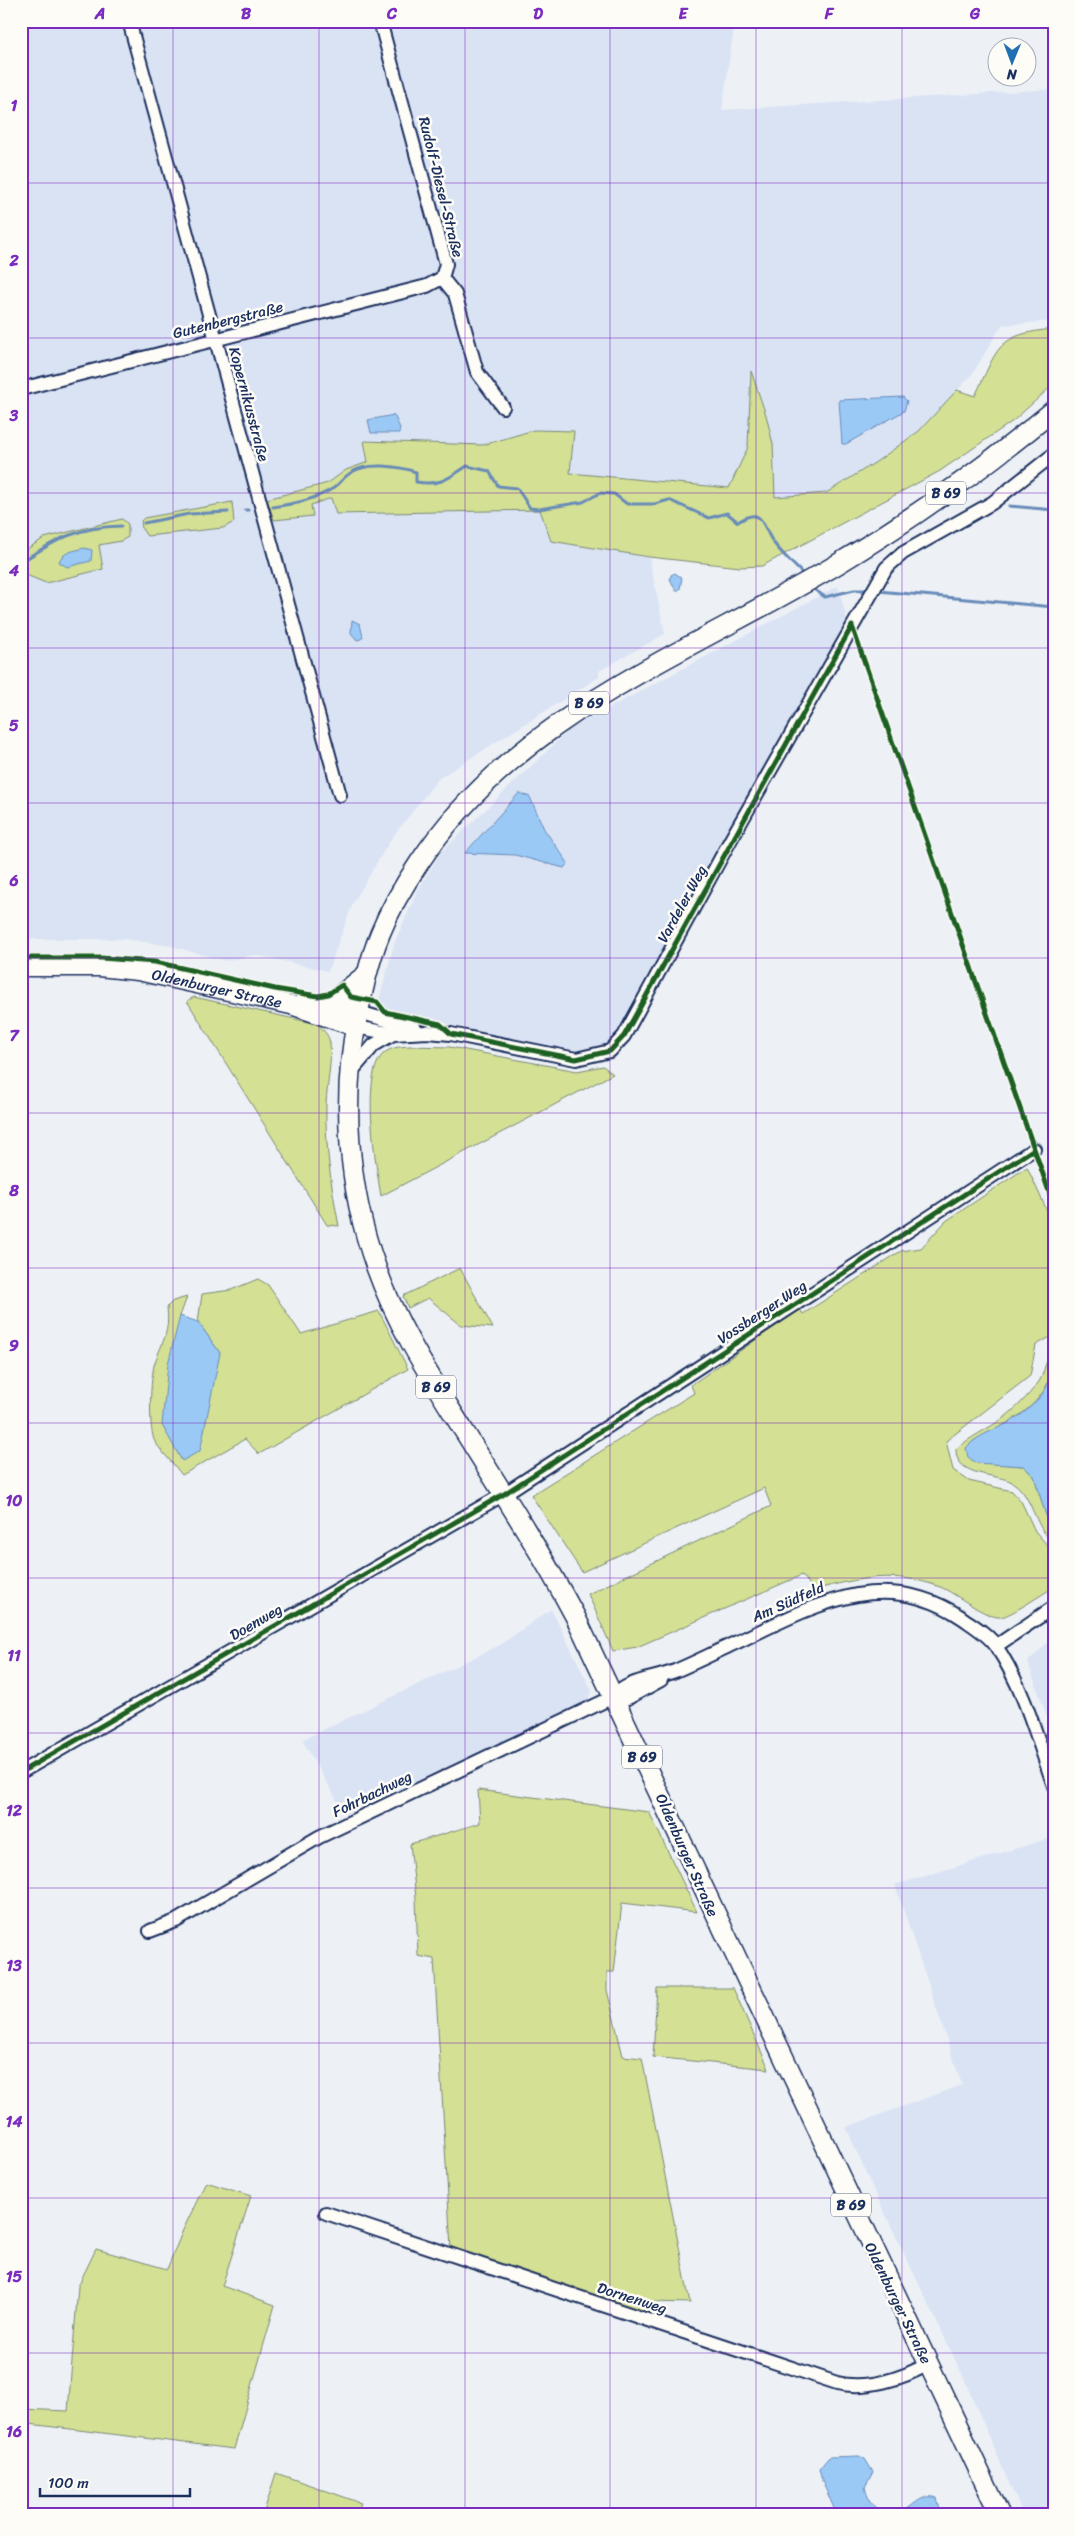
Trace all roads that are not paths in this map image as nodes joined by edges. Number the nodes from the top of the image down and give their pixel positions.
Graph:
1 (128, 21) edge
2 (380, 21) edge
3 (442, 278) junction
4 (215, 341) junction
5 (21, 389) edge
6 (503, 407) dead end
7 (1054, 410) edge
8 (1054, 454) edge
9 (340, 796) dead end
10 (21, 967) edge
11 (366, 974) junction
12 (328, 1004) junction
13 (291, 1006) junction
14 (357, 1019) junction
15 (427, 1032) junction
16 (393, 1034) junction
17 (351, 1072) junction
18 (1034, 1149) dead end
19 (504, 1494) junction
20 (1054, 1607) edge
21 (996, 1646) junction
22 (613, 1697) junction
23 (21, 1772) edge
24 (1054, 1786) edge
25 (150, 1931) dead end
26 (326, 2213) dead end
27 (928, 2364) junction
28 (1000, 2515) edge

1 - 4 street, Kopernikusstraße
2 - 3 street, Rudolf-Diesel-Straße
3 - 4 street, Gutenbergstraße
3 - 6 street, Rudolf-Diesel-Straße
4 - 5 street, Gutenbergstraße
4 - 9 street, Kopernikusstraße
7 - 11 main road, B 69
8 - 15 street, Vardeler Weg
10 - 13 main road, Oldenburger Straße
11 - 12 main road
11 - 14 main road, B 69
12 - 13 main road, Oldenburger Straße
12 - 14 main road, Oldenburger Straße
13 - 14 main road, Oldenburger Straße
14 - 15 street, Vardeler Weg
14 - 16 street, Vardeler Weg
14 - 17 main road, Oldenburger Straße / B 69
15 - 16 street, Vardeler Weg
16 - 17 street
17 - 19 main road, Oldenburger Straße / B 69
18 - 19 street, Vossberger Weg
19 - 22 main road, Oldenburger Straße / B 69
19 - 23 street, Doenweg
20 - 21 street
21 - 22 street, Am Südfeld
21 - 24 street, Am Südfeld
22 - 25 street, Fohrbachweg
22 - 27 main road, Oldenburger Straße / B 69
26 - 27 street, Dornenweg
27 - 28 main road, Oldenburger Straße / B 69

